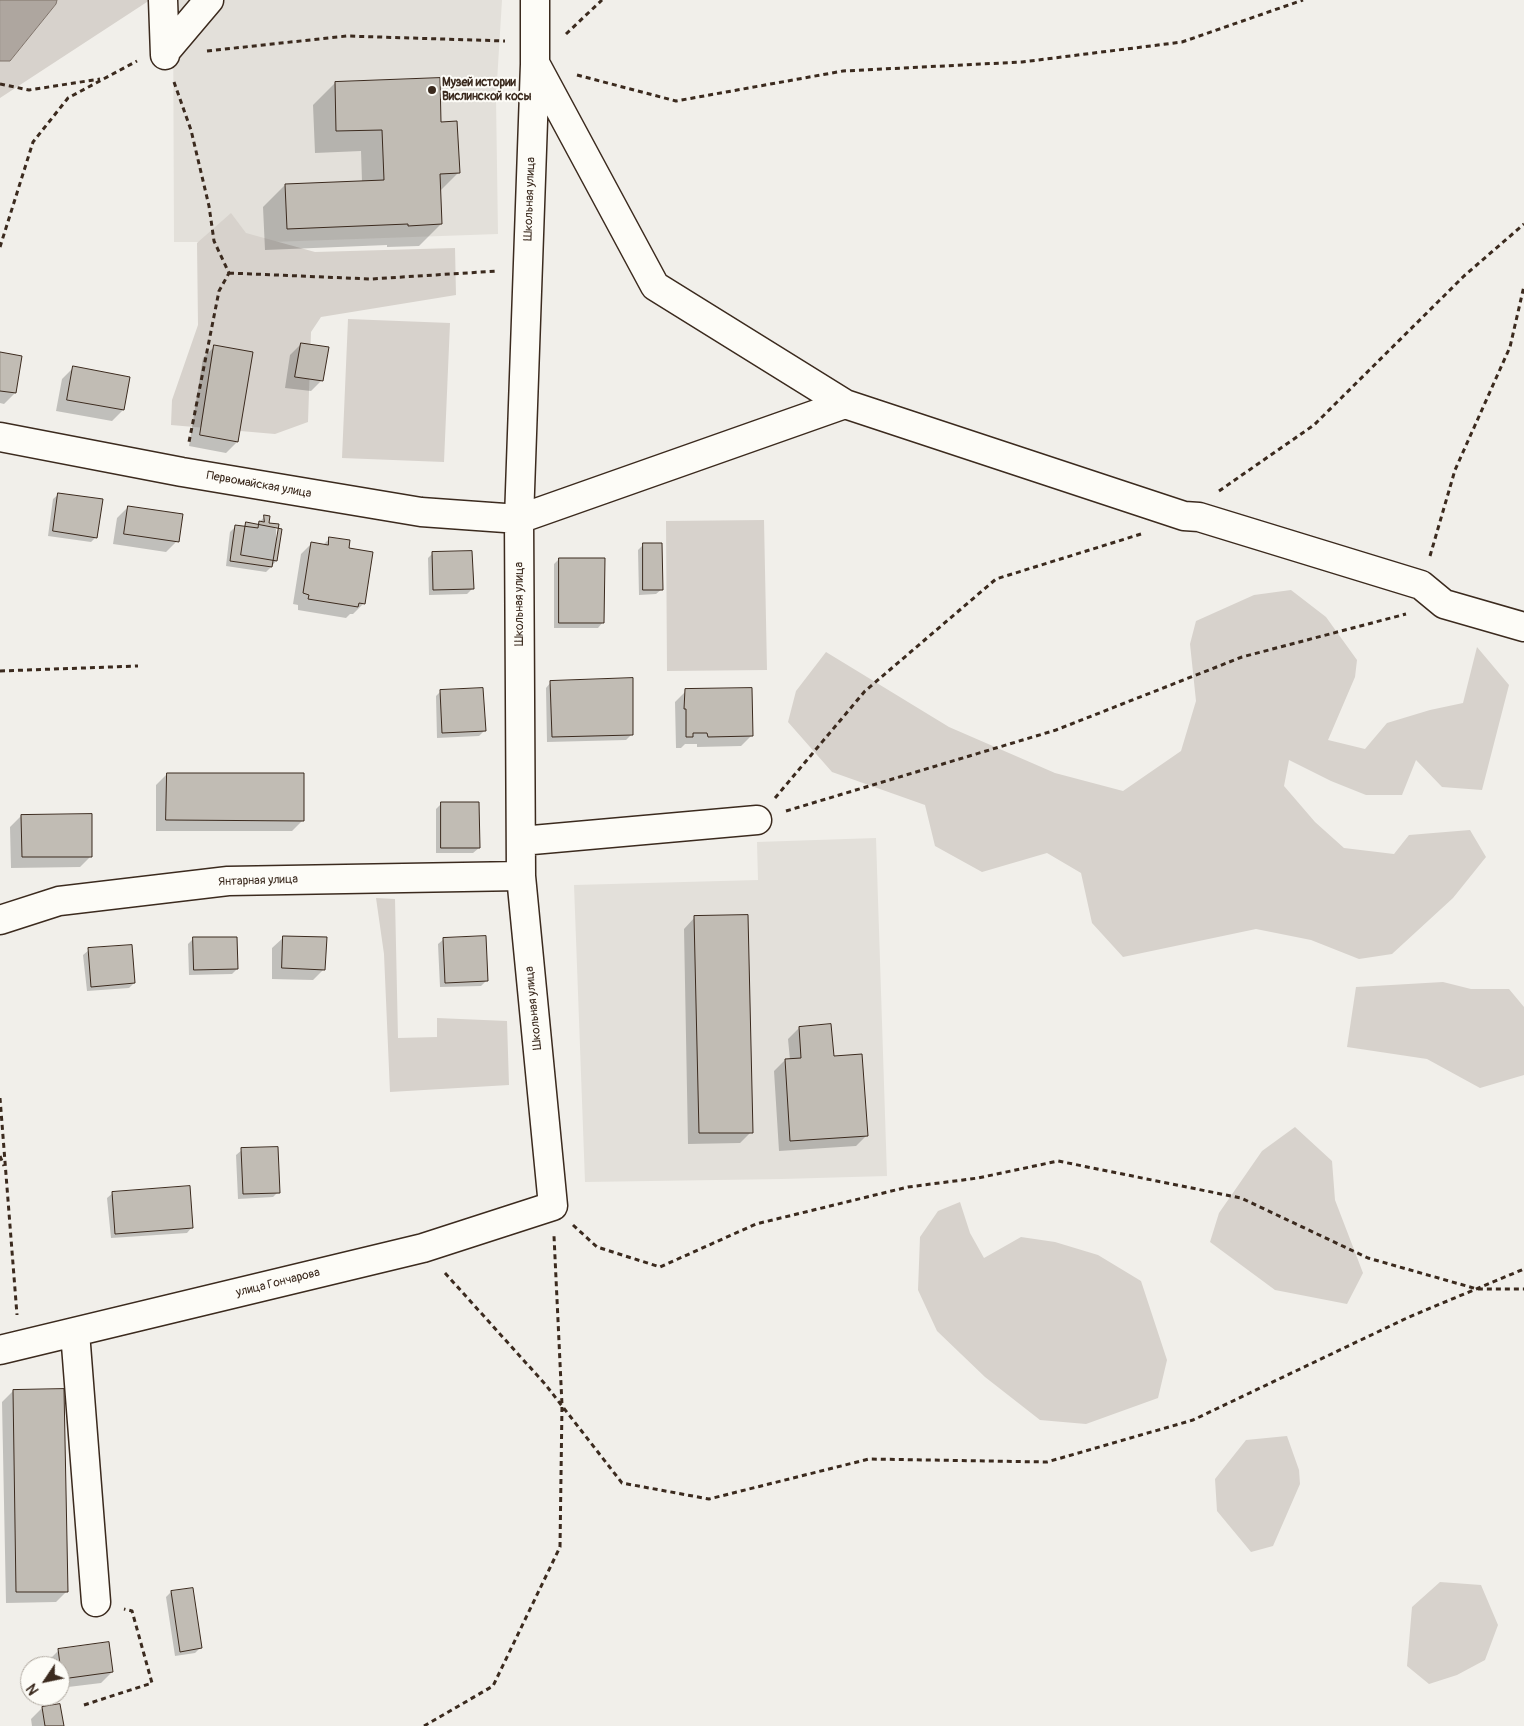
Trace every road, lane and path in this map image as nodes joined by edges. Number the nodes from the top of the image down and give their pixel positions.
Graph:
1 (163, 0) edge
2 (208, 0) edge
3 (535, 0) edge
4 (602, 0) edge
5 (1303, 0) edge
6 (535, 53) junction
7 (165, 54) junction
8 (103, 79) junction
9 (0, 84) edge
10 (1524, 224) edge
11 (0, 247) edge
12 (528, 269) junction
13 (229, 273) junction
14 (1524, 286) edge
15 (845, 404) junction
16 (0, 437) edge
17 (182, 472) junction
18 (1184, 516) junction
19 (519, 519) junction
20 (1143, 534) dead end
21 (1421, 585) junction
22 (1444, 604) junction
23 (1524, 627) edge
24 (138, 666) dead end
25 (0, 672) edge
26 (757, 820) junction
27 (521, 841) junction
28 (521, 876) junction
29 (0, 920) edge
30 (0, 1098) edge
31 (0, 1156) edge
32 (6, 1169) junction
33 (553, 1206) junction
34 (423, 1248) junction
35 (1524, 1270) edge
36 (1477, 1289) junction
37 (1524, 1289) edge
38 (76, 1332) junction
39 (10, 1348) edge
40 (562, 1405) junction
41 (96, 1602) joint
42 (84, 1704) dead end
43 (424, 1726) edge

1 - 7 street
2 - 7 street
3 - 6 street, Школьная улица
4 - 6 path
5 - 6 path
6 - 7 path
6 - 12 street, Школьная улица
6 - 15 street
7 - 8 path
7 - 13 path
8 - 9 path
8 - 11 path
10 - 18 path
12 - 13 path
12 - 19 street, Школьная улица
13 - 17 path
14 - 21 path
15 - 18 street
15 - 19 street
16 - 17 street, Первомайская улица
17 - 19 street, Первомайская улица
18 - 21 street
19 - 27 street, Школьная улица
20 - 26 path
21 - 22 street
22 - 23 street
22 - 26 path
24 - 25 path
26 - 27 street
27 - 28 street, Школьная улица
28 - 29 street, Янтарная улица
28 - 33 street, Школьная улица
30 - 32 path
31 - 32 path
32 - 39 path
33 - 34 street, улица Гончарова
33 - 36 path
33 - 40 path
34 - 38 street, улица Гончарова
34 - 40 path
35 - 36 path
36 - 37 path
36 - 40 path
38 - 39 street, улица Гончарова
38 - 41 street
40 - 43 path
41 - 42 path

